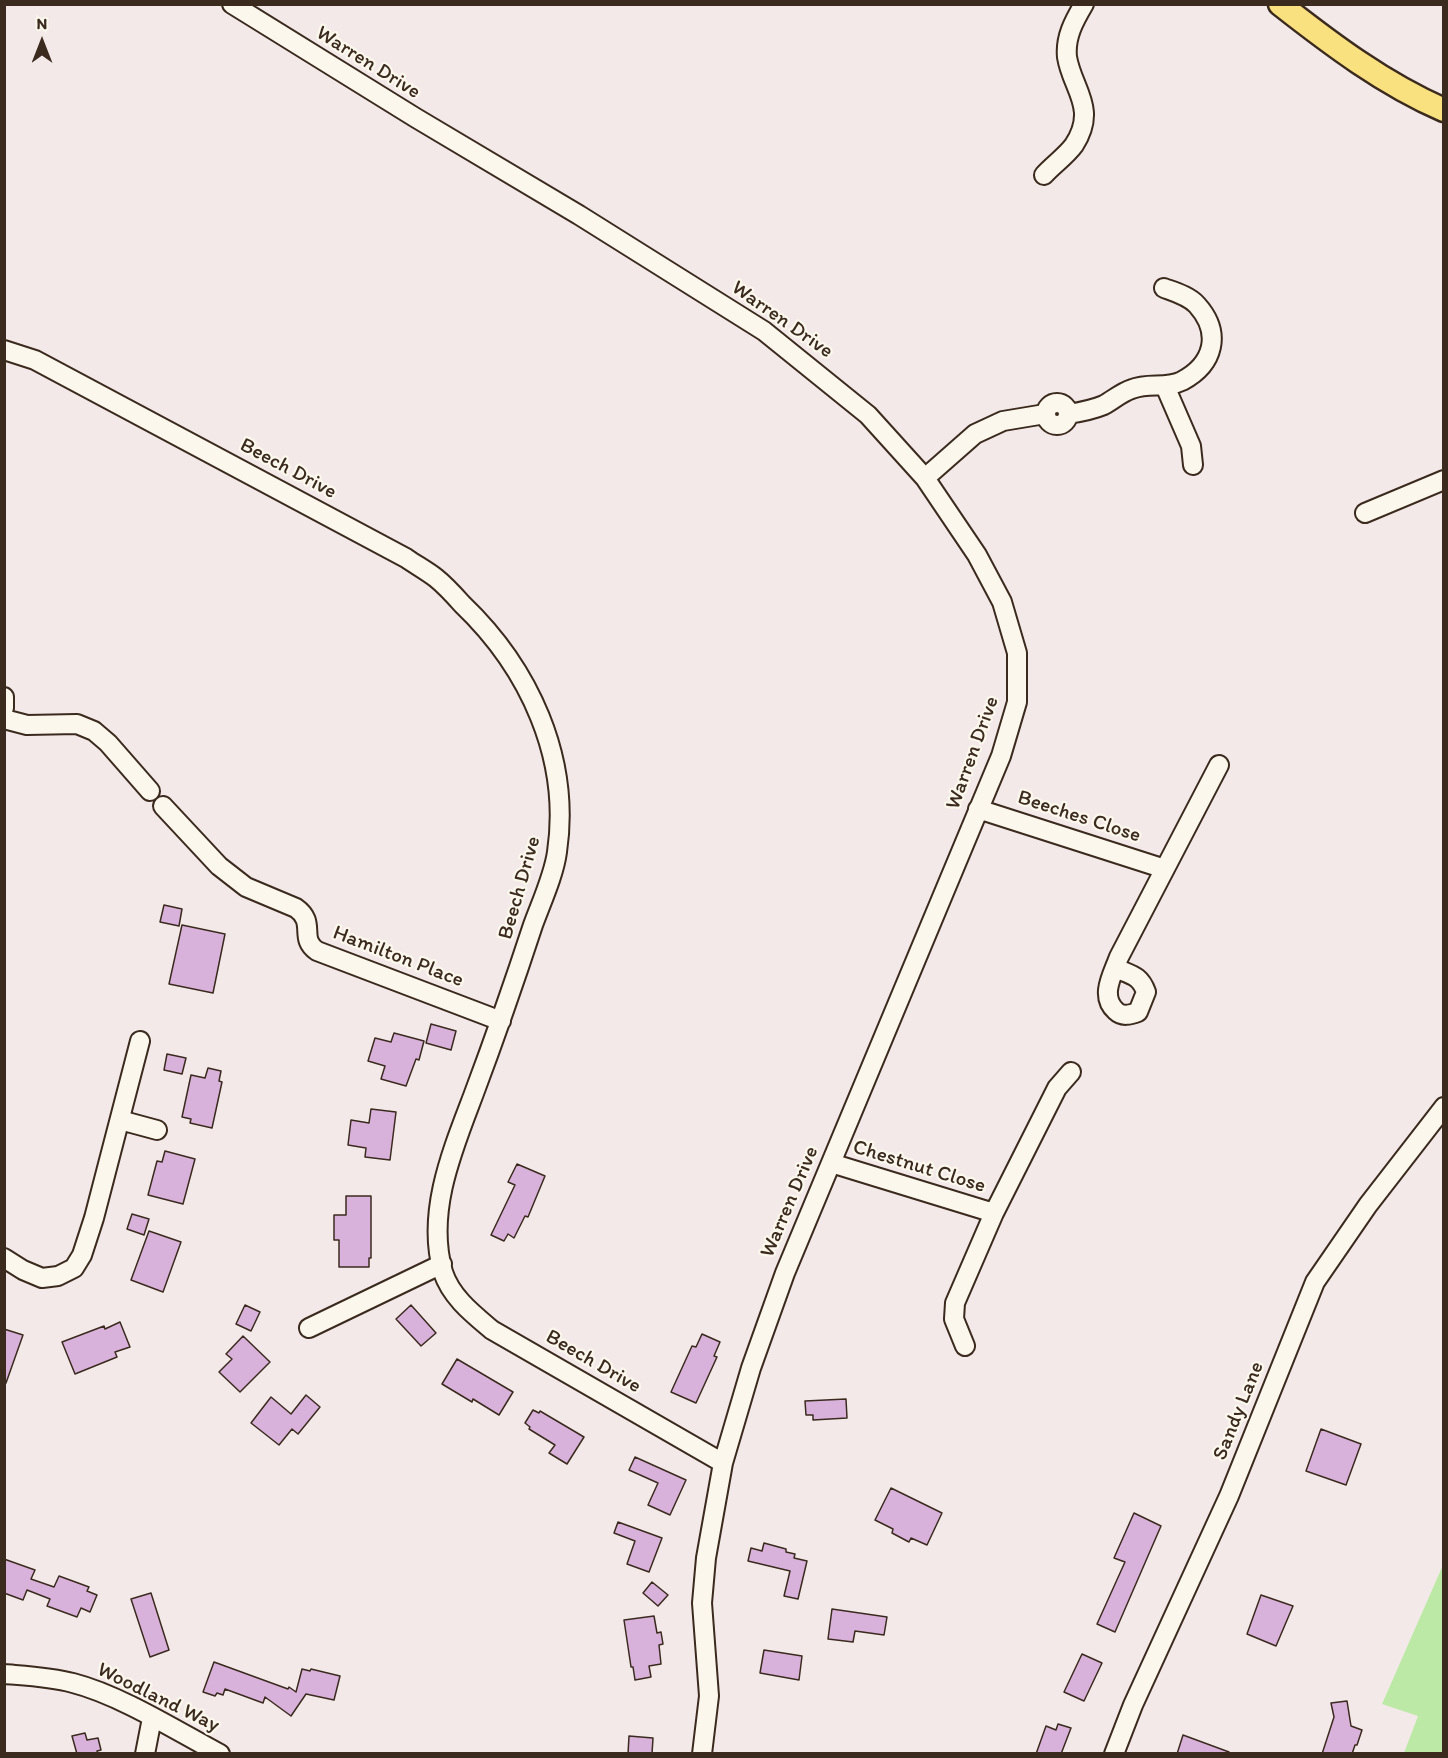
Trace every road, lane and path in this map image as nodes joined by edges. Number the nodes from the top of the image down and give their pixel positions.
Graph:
1 (232, 4) edge
2 (1084, 4) edge
3 (1280, 4) edge
4 (1443, 110) edge
5 (1044, 175) dead end
6 (1164, 288) dead end
7 (4, 350) edge
8 (1165, 386) junction
9 (1193, 465) dead end
10 (925, 478) junction
11 (1443, 480) edge
12 (1365, 513) dead end
13 (4, 697) edge
14 (4, 708) edge
15 (4, 719) edge
16 (1219, 765) dead end
17 (978, 809) junction
18 (1165, 868) junction
19 (1117, 963) dead end
20 (501, 1021) junction
21 (140, 1041) dead end
22 (1071, 1072) dead end
23 (1443, 1107) edge
24 (120, 1120) junction
25 (157, 1130) dead end
26 (831, 1163) junction
27 (994, 1214) junction
28 (4, 1258) edge
29 (442, 1264) junction
30 (309, 1328) dead end
31 (965, 1346) dead end
32 (723, 1463) junction
33 (4, 1674) edge
34 (152, 1718) junction
35 (145, 1754) edge
36 (220, 1754) edge
37 (702, 1754) edge
38 (1114, 1754) edge

1 - 10 street, Warren Drive
2 - 5 street
3 - 4 main road
6 - 8 street
7 - 20 street, Beech Drive
8 - 9 street
8 - 10 street
10 - 17 street, Warren Drive
11 - 12 street
13 - 14 street
15 - 20 street, Hamilton Place
16 - 18 street
17 - 18 street, Beeches Close
17 - 26 street, Warren Drive
18 - 19 street
20 - 29 street, Beech Drive
21 - 24 street
22 - 27 street, Chestnut Close
23 - 38 street, Sandy Lane
24 - 25 street
24 - 28 street
26 - 27 street, Chestnut Close
26 - 32 street, Warren Drive
27 - 31 street, Chestnut Close
29 - 30 street
29 - 32 street, Beech Drive
32 - 37 street, Warren Drive
33 - 34 street, Woodland Way
34 - 35 street
34 - 36 street, Woodland Way

